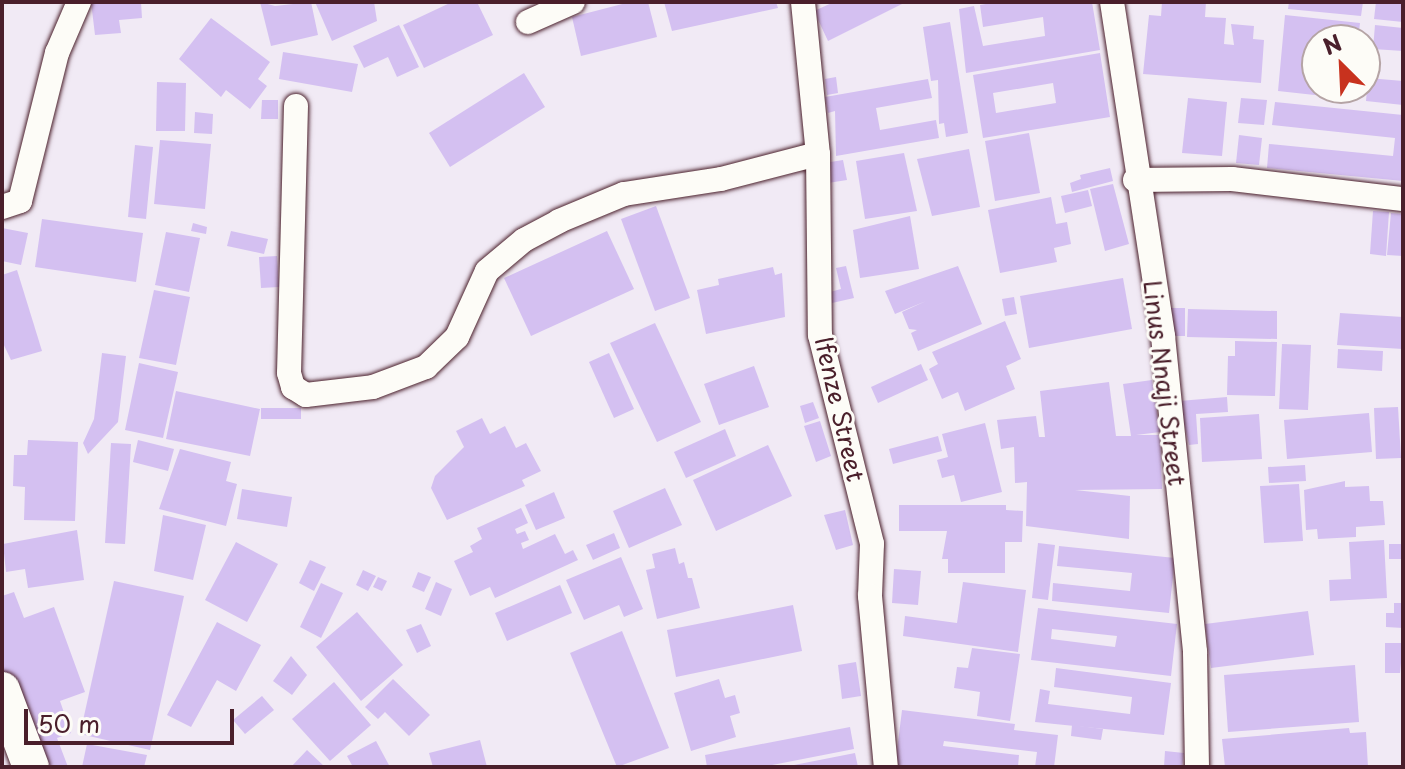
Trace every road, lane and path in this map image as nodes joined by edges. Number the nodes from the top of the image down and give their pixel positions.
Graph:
1 (79, 2) edge
2 (573, 2) edge
3 (803, 2) edge
4 (1112, 2) edge
5 (528, 22) dead end
6 (296, 106) dead end
7 (818, 154) junction
8 (1135, 180) junction
9 (1403, 199) edge
10 (2, 207) edge
11 (2, 690) edge
12 (2, 746) edge
13 (10, 767) edge
14 (31, 767) edge
15 (886, 767) edge
16 (1197, 767) edge

1 - 10 street
2 - 5 street
3 - 7 street, Ifenze Street
4 - 8 street, Linus Nnaji Street
6 - 7 street
7 - 15 street, Ifenze Street
8 - 9 street
8 - 16 street, Linus Nnaji Street
11 - 14 main road
12 - 13 main road

